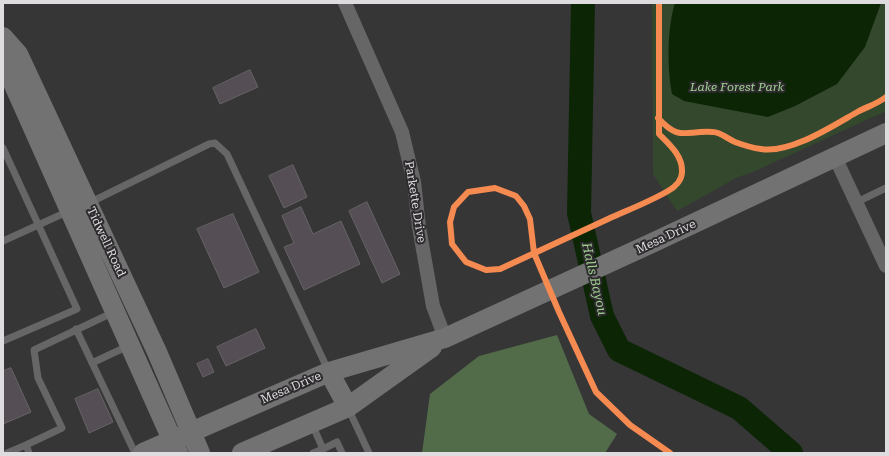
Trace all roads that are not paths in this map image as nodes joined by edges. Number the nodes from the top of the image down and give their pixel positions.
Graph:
1 (345, 3) edge
2 (3, 37) edge
3 (3, 51) edge
4 (886, 133) edge
5 (3, 148) edge
6 (835, 157) junction
7 (886, 188) edge
8 (856, 202) junction
9 (88, 204) junction
10 (69, 211) junction
11 (39, 224) junction
12 (3, 241) edge
13 (886, 266) edge
14 (114, 312) junction
15 (76, 329) junction
16 (445, 338) junction
17 (3, 341) edge
18 (130, 345) junction
19 (92, 363) junction
20 (329, 372) junction
21 (348, 407) junction
22 (312, 423) junction
23 (190, 432) junction
24 (26, 445) junction
25 (175, 447) edge
26 (323, 449) junction
27 (7, 453) edge
28 (29, 453) edge
29 (135, 453) edge
30 (143, 453) edge
31 (200, 453) edge
32 (242, 453) edge
33 (314, 453) edge
34 (342, 453) edge
35 (369, 453) edge

1 - 16 street, Parkette Drive
2 - 9 main road, Tidwell Road
3 - 10 main road, Tidwell Road
4 - 6 main road, Mesa Drive
5 - 11 lane
6 - 8 street
6 - 16 main road, Mesa Drive
7 - 8 lane
8 - 13 street
9 - 10 main road
9 - 20 lane
9 - 23 main road, Tidwell Road
10 - 11 lane
10 - 14 main road, Tidwell Road
11 - 12 lane
11 - 17 lane
14 - 15 lane
14 - 18 main road, Tidwell Road
15 - 19 lane
15 - 24 lane
16 - 20 main road, Mesa Drive
16 - 21 main road, Mesa Drive
18 - 19 lane
18 - 25 main road, Tidwell Road
19 - 29 lane
20 - 21 main road
20 - 23 main road, Mesa Drive
21 - 22 main road, Mesa Drive
21 - 35 lane
22 - 26 lane
22 - 32 main road, Mesa Drive
23 - 25 main road, Mesa Drive
23 - 31 main road, Tidwell Road
24 - 27 lane
24 - 28 lane
25 - 30 main road, Mesa Drive
26 - 33 lane
26 - 34 lane

